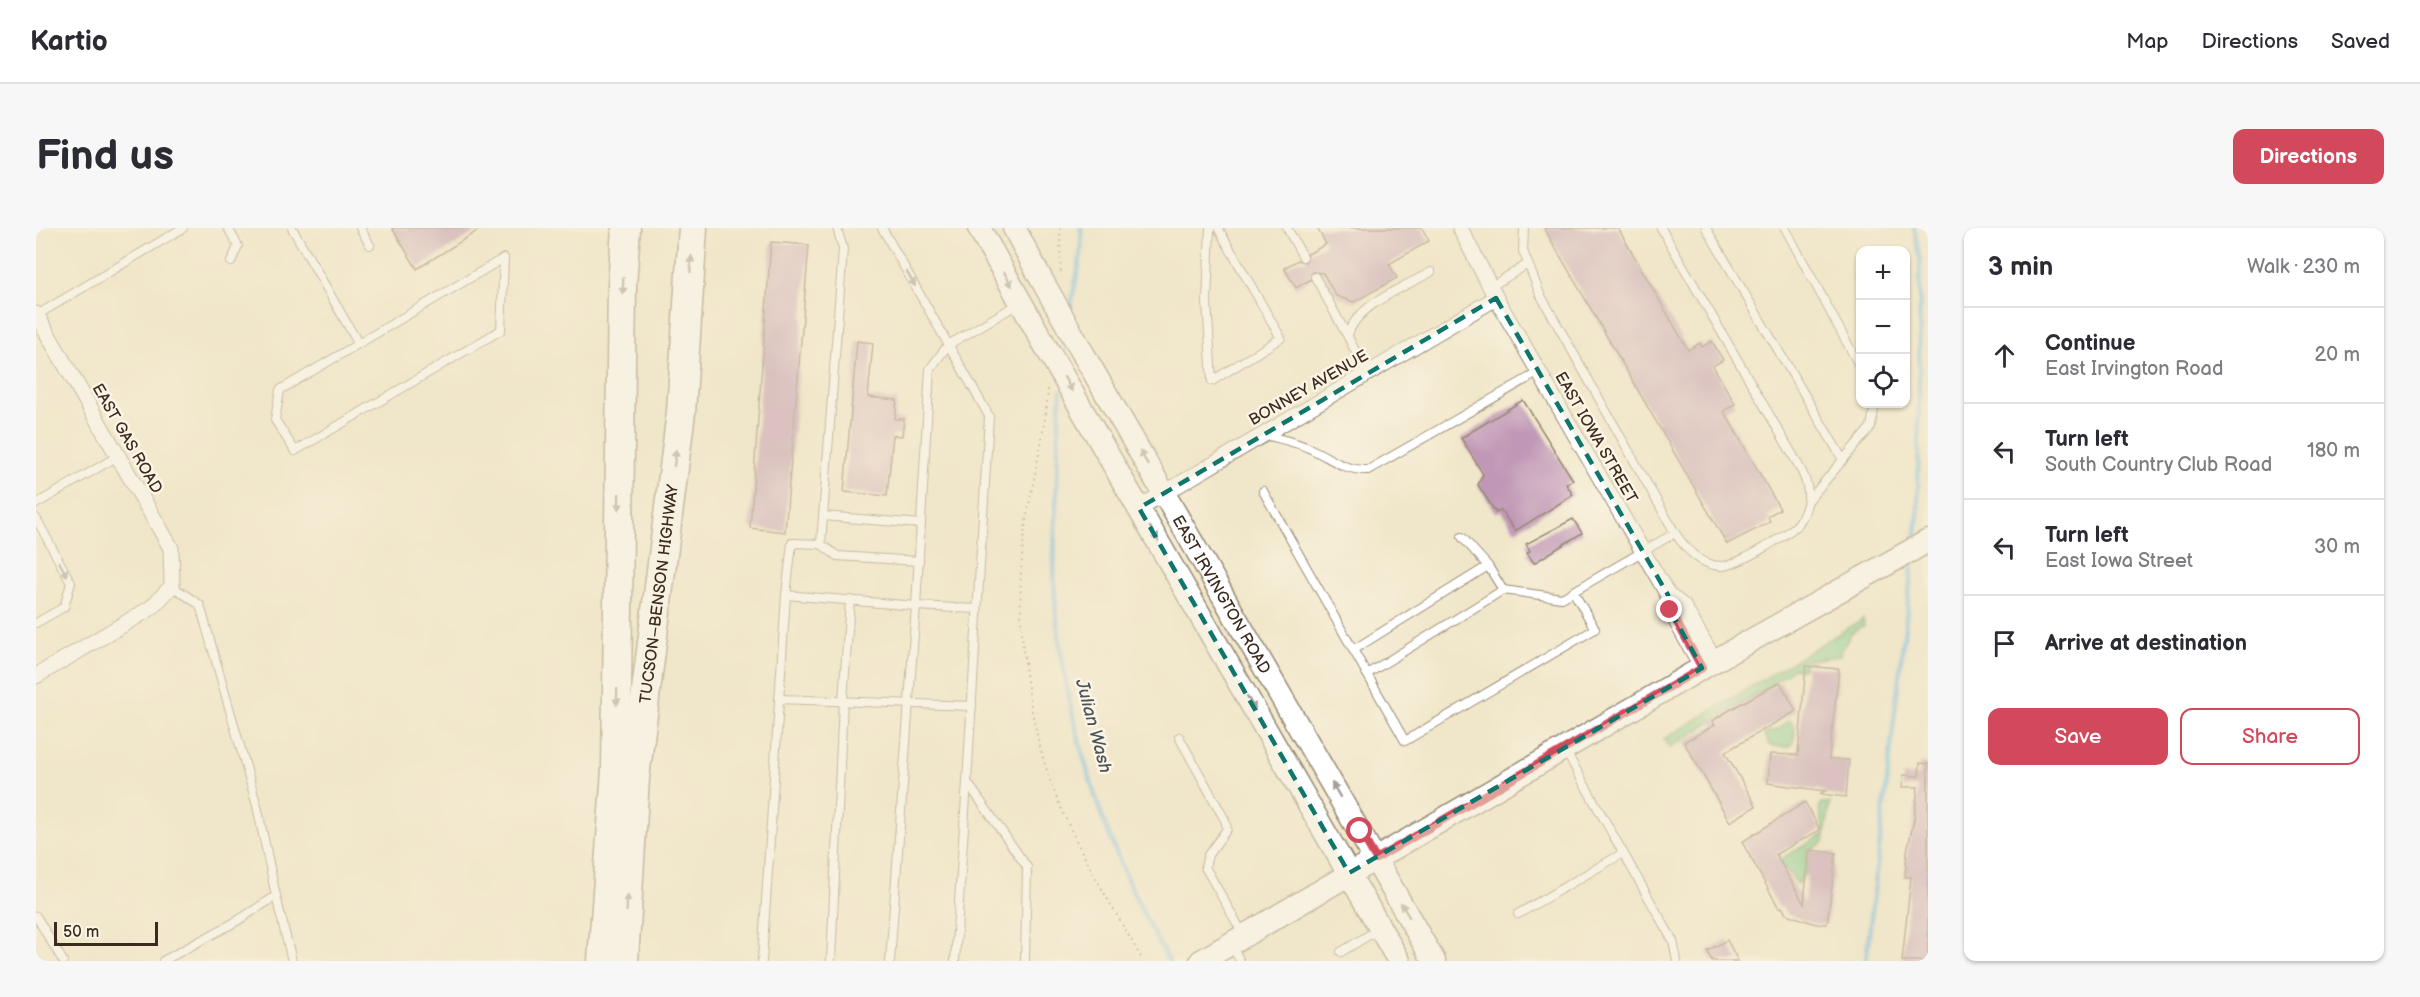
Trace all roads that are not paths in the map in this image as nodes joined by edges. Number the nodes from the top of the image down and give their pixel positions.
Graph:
1 (183, 228) edge
2 (228, 228) edge
3 (292, 228) edge
4 (360, 228) edge
5 (626, 228) edge
6 (693, 228) edge
7 (837, 228) edge
8 (882, 228) edge
9 (979, 228) edge
10 (1014, 228) edge
11 (1209, 228) edge
12 (1218, 228) edge
13 (1287, 228) edge
14 (1460, 228) edge
15 (1524, 228) edge
16 (1661, 228) edge
17 (1706, 228) edge
18 (1785, 228) edge
19 (370, 245) dead end
20 (1303, 257) dead end
21 (231, 262) dead end
22 (1528, 264) junction
23 (1431, 272) dead end
24 (1315, 278) dead end
25 (1493, 292) junction
26 (1021, 303) junction
27 (36, 315) edge
28 (1348, 337) junction
29 (358, 343) junction
30 (948, 345) junction
31 (1856, 360) edge
32 (1539, 372) junction
33 (1367, 374) junction
34 (1874, 408) edge
35 (1264, 434) junction
36 (118, 456) junction
37 (1843, 460) junction
38 (1263, 491) dead end
39 (1164, 493) junction
40 (1808, 501) junction
41 (36, 504) edge
42 (1139, 508) junction
43 (823, 516) junction
44 (36, 518) edge
45 (921, 524) junction
46 (1676, 532) junction
47 (1462, 537) dead end
48 (1927, 542) edge
49 (821, 544) junction
50 (1641, 550) junction
51 (919, 561) junction
52 (1488, 566) junction
53 (172, 586) junction
54 (1503, 590) junction
55 (1573, 591) junction
56 (786, 595) junction
57 (850, 600) junction
58 (916, 606) junction
59 (977, 609) junction
60 (36, 623) edge
61 (1353, 650) junction
62 (1709, 664) junction
63 (1367, 674) junction
64 (36, 676) edge
65 (779, 699) junction
66 (843, 701) junction
67 (909, 703) junction
68 (972, 706) junction
69 (1179, 737) dead end
70 (1564, 749) junction
71 (968, 782) junction
72 (1623, 853) junction
73 (1376, 859) junction
74 (1349, 873) junction
75 (276, 896) junction
76 (1518, 914) dead end
77 (36, 916) edge
78 (1381, 928) junction
79 (1238, 946) edge
80 (1341, 952) dead end
81 (1205, 959) edge
82 (63, 961) edge
83 (163, 961) edge
84 (292, 961) edge
85 (602, 961) edge
86 (624, 961) edge
87 (762, 961) edge
88 (831, 961) edge
89 (890, 961) edge
90 (955, 961) edge
91 (1025, 961) edge
92 (1399, 961) edge
93 (1434, 961) edge
94 (1677, 961) edge

1 - 27 lane
2 - 21 lane
3 - 29 lane
4 - 19 lane
5 -> 85 highway, TUCSON–BENSON HIGHWAY
86 -> 6 highway, TUCSON–BENSON HIGHWAY
7 - 43 lane
8 -> 30 lane
9 -> 26 main road, EAST IRVINGTON ROAD
39 -> 10 main road, EAST IRVINGTON ROAD, bridge
11 - 12 lane
13 - 20 lane
14 - 25 street, EAST IOWA STREET
15 - 22 lane
16 - 40 lane
17 - 37 lane
18 - 31 lane
22 - 25 lane
22 - 46 lane
23 - 28 lane
24 - 28 lane
25 - 32 street, EAST IOWA STREET
25 - 33 street, BONNEY AVENUE
26 - 30 lane
26 -> 42 main road, EAST IRVINGTON ROAD, bridge
27 - 36 street, EAST GAS ROAD
28 - 33 lane
29 - 29 lane
30 - 45 lane
30 - 59 lane
32 - 35 lane
32 - 50 street, EAST IOWA STREET
33 - 35 street, BONNEY AVENUE
34 - 37 lane
35 - 39 street, BONNEY AVENUE
36 - 41 lane
36 - 53 street, EAST GAS ROAD
37 - 40 lane
38 - 61 lane
39 - 42 street, BONNEY AVENUE
73 -> 39 main road, EAST IRVINGTON ROAD
40 - 46 lane
42 -> 74 main road, EAST IRVINGTON ROAD
43 - 45 lane
43 - 49 lane
44 -> 60 lane
45 - 51 lane
46 - 50 lane
47 - 52 lane
48 - 62 main road
49 - 51 lane
49 - 56 lane
50 - 55 lane
50 - 62 street, EAST IOWA STREET
51 - 58 lane
52 - 54 lane
52 - 61 lane
53 - 64 street
53 - 75 lane
54 - 55 lane
54 - 63 lane
55 - 63 lane
56 - 57 lane
56 - 65 lane
57 - 58 lane
57 - 66 lane
58 - 59 lane
58 - 67 lane
59 - 68 lane
61 - 63 lane
62 - 70 main road
65 - 66 lane
65 - 87 lane
66 - 67 lane
66 - 88 lane
67 - 68 lane
67 - 89 lane
68 - 71 lane
69 - 79 lane
70 - 72 lane
70 - 73 main road
71 - 90 lane
71 - 91 lane
72 - 76 lane
72 - 94 lane
73 - 74 main road
93 -> 73 main road, EAST IRVINGTON ROAD
74 - 78 main road, EAST IRVINGTON ROAD
74 - 79 main road
75 - 83 lane
75 - 84 lane
77 - 82 lane
78 - 80 lane
78 - 92 main road, EAST IRVINGTON ROAD
79 - 81 main road

